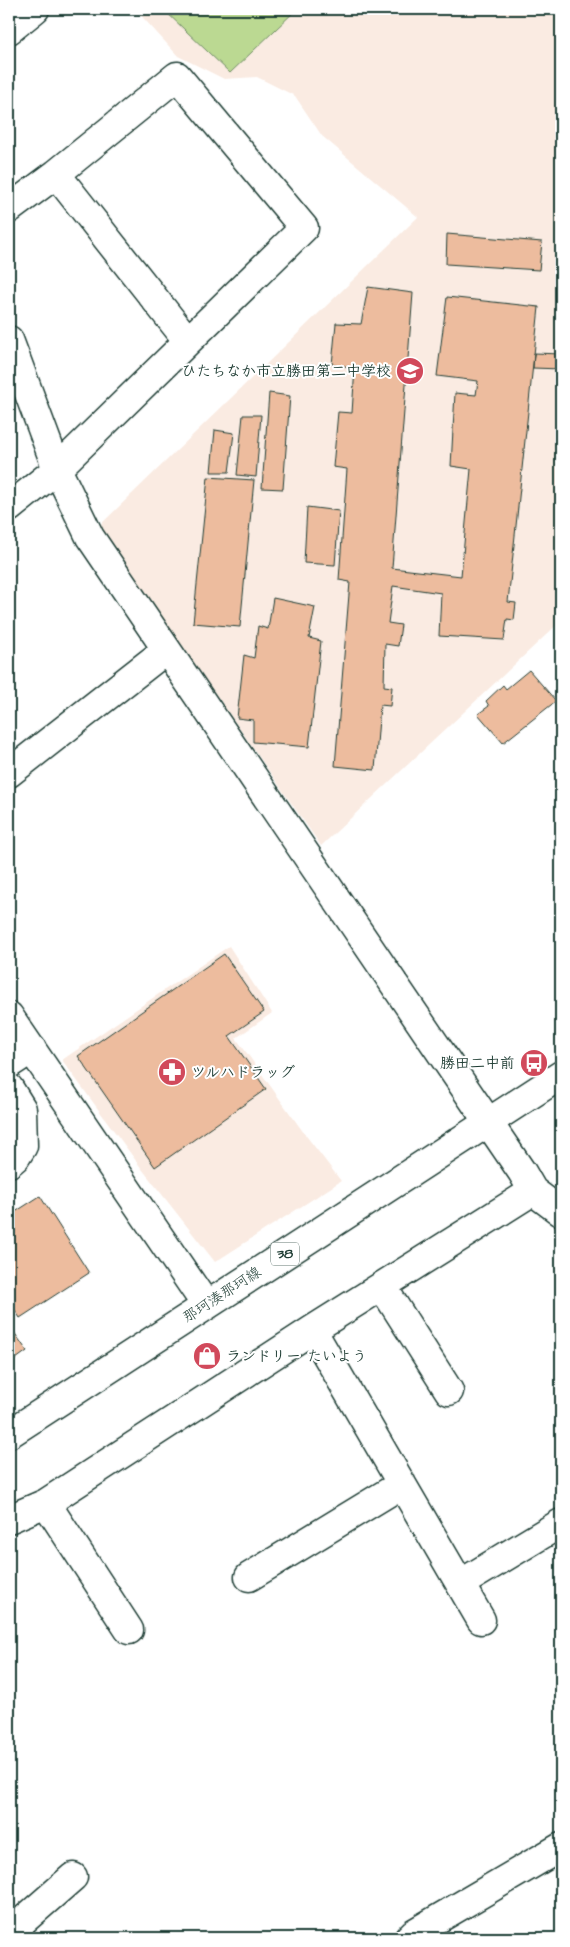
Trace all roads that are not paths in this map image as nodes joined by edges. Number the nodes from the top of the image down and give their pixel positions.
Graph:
1 (35, 9) edge
2 (9, 30) edge
3 (56, 174) junction
4 (9, 209) edge
5 (9, 340) edge
6 (188, 341) junction
7 (57, 469) junction
8 (9, 508) edge
9 (166, 650) junction
10 (9, 773) edge
11 (9, 1016) edge
12 (32, 1049) junction
13 (9, 1064) edge
14 (561, 1075) edge
15 (9, 1088) edge
16 (488, 1122) junction
17 (9, 1163) edge
18 (533, 1191) junction
19 (561, 1212) edge
20 (382, 1286) junction
21 (206, 1305) junction
22 (312, 1330) junction
23 (448, 1391) dead end
24 (9, 1434) edge
25 (402, 1484) junction
26 (46, 1503) junction
27 (9, 1519) edge
28 (561, 1524) edge
29 (249, 1577) dead end
30 (460, 1584) junction
31 (481, 1620) dead end
32 (128, 1630) dead end
33 (561, 1847) edge
34 (73, 1877) dead end
35 (9, 1933) edge
36 (409, 1938) edge

1 - 2 street
3 - 4 street
3 - 6 street
3 - 6 street
5 - 7 street
6 - 7 street
7 - 8 street
7 - 9 street
9 - 10 street
9 - 16 street
11 - 12 street
12 - 13 street
12 - 21 street
14 - 16 street, 那珂湊那珂線 / 38
15 - 17 street
16 - 18 street
16 - 21 street, 那珂湊那珂線 / 38
18 - 19 street
18 - 20 street
20 - 22 street
20 - 23 street
21 - 24 street, 那珂湊那珂線 / 38
22 - 25 street
22 - 26 street
25 - 29 street
25 - 30 street
26 - 27 street
26 - 32 street
28 - 30 street
30 - 31 street
33 - 36 street
34 - 35 street

